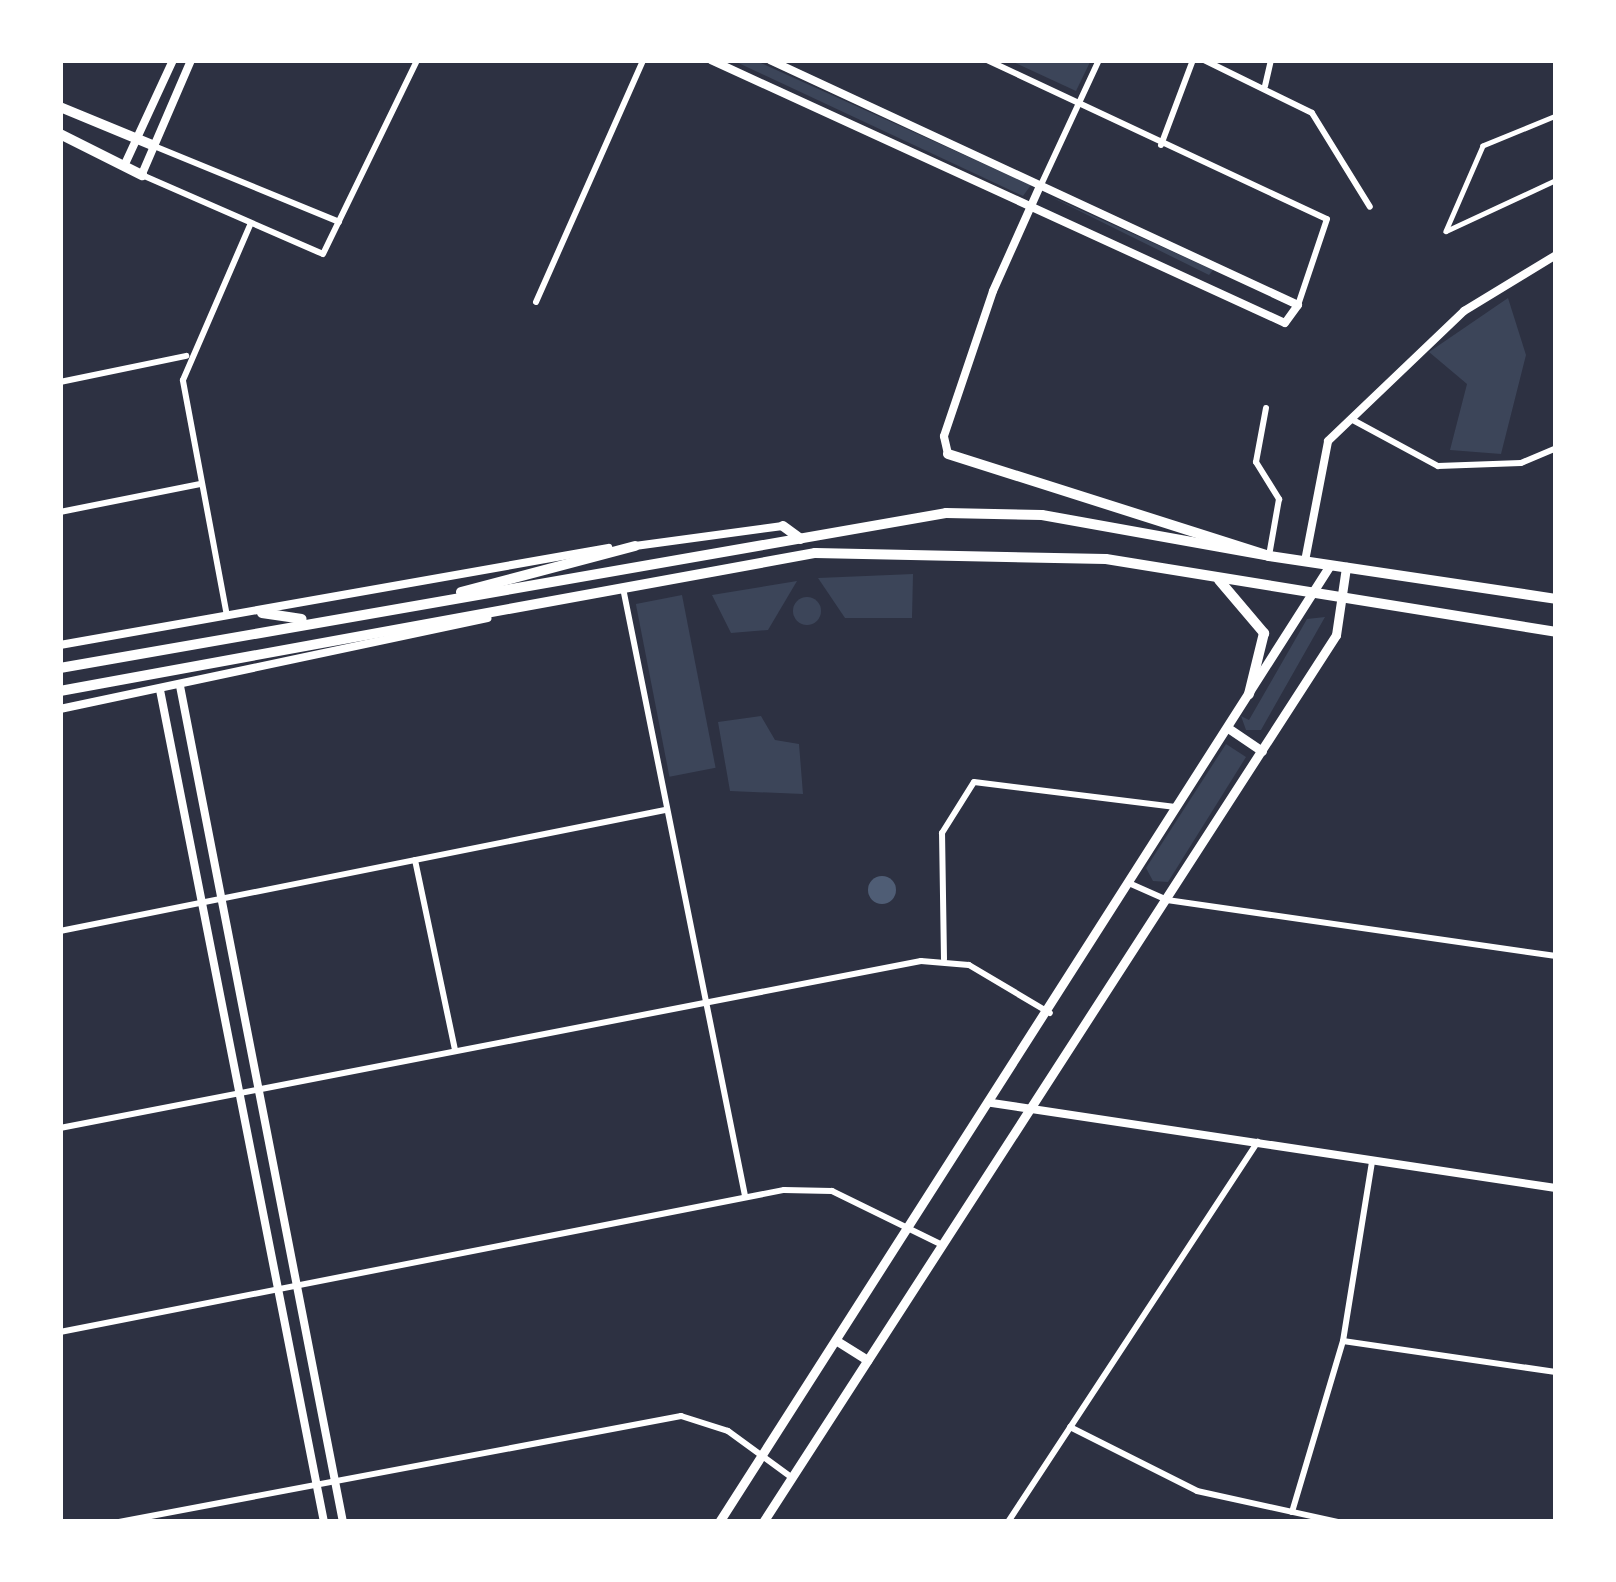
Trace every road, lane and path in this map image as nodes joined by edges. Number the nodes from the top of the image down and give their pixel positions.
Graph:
1 (173, 60) edge
2 (191, 60) edge
3 (417, 60) edge
4 (643, 60) edge
5 (711, 60) edge
6 (770, 60) edge
7 (987, 60) edge
8 (1100, 60) edge
9 (1193, 60) edge
10 (1204, 60) edge
11 (1271, 60) edge
12 (1265, 86) junction
13 (1080, 104) junction
14 (60, 107) edge
15 (1556, 116) edge
16 (60, 134) edge
17 (137, 140) junction
18 (1161, 145) junction
19 (152, 146) junction
20 (125, 164) junction
21 (142, 175) junction
22 (1556, 179) edge
23 (1040, 188) junction
24 (1370, 207) dead end
25 (1029, 211) junction
26 (339, 222) junction
27 (250, 225) junction
28 (1556, 255) edge
29 (1222, 271) junction
30 (1214, 292) junction
31 (536, 302) dead end
32 (1298, 305) junction
33 (186, 356) junction
34 (60, 382) edge
35 (1266, 408) dead end
36 (1348, 416) junction
37 (1556, 448) edge
38 (948, 454) joint
39 (200, 484) junction
40 (60, 512) edge
41 (784, 526) joint
42 (635, 546) junction
43 (803, 554) junction
44 (1269, 556) junction
45 (1305, 561) junction
46 (1330, 565) junction
47 (1346, 567) junction
48 (1216, 578) junction
49 (623, 585) junction
50 (1312, 594) junction
51 (444, 599) junction
52 (1556, 599) edge
53 (1343, 600) junction
54 (549, 601) junction
55 (262, 613) junction
56 (228, 619) junction
57 (317, 621) junction
58 (1556, 632) edge
59 (60, 645) edge
60 (60, 668) edge
61 (180, 686) junction
62 (160, 690) junction
63 (60, 691) edge
64 (1249, 694) junction
65 (60, 709) edge
66 (1228, 728) junction
67 (190, 736) junction
68 (171, 740) junction
69 (1262, 751) junction
70 (1178, 808) junction
71 (665, 810) junction
72 (209, 832) junction
73 (191, 836) junction
74 (415, 860) junction
75 (1131, 884) junction
76 (222, 898) junction
77 (1166, 900) junction
78 (205, 902) junction
79 (60, 931) edge
80 (232, 951) junction
81 (214, 954) junction
82 (1556, 956) edge
83 (944, 959) junction
84 (703, 1002) junction
85 (1050, 1013) junction
86 (249, 1049) junction
87 (232, 1052) junction
88 (455, 1052) junction
89 (259, 1090) junction
90 (240, 1094) junction
91 (992, 1103) junction
92 (1030, 1109) junction
93 (60, 1128) edge
94 (1258, 1142) junction
95 (1372, 1161) junction
96 (1556, 1187) edge
97 (745, 1196) junction
98 (282, 1202) junction
99 (262, 1206) junction
100 (907, 1234) junction
101 (944, 1245) junction
102 (300, 1285) junction
103 (278, 1289) junction
104 (60, 1332) edge
105 (837, 1341) junction
106 (1342, 1341) junction
107 (868, 1360) junction
108 (1556, 1372) edge
109 (1070, 1427) junction
110 (763, 1454) junction
111 (791, 1477) junction
112 (335, 1480) junction
113 (317, 1483) junction
114 (1292, 1512) junction
115 (119, 1522) edge
116 (324, 1522) edge
117 (343, 1522) edge
118 (719, 1522) edge
119 (763, 1522) edge
120 (1008, 1522) edge
121 (1339, 1522) edge

1 - 17 street
2 - 19 street
3 - 26 street
4 - 31 street
5 - 25 street
6 - 23 street
7 - 13 street
8 - 13 street
9 - 18 street
10 - 12 street
11 - 12 street
12 - 24 street
13 - 18 street
13 - 23 street
14 - 17 main road
15 - 22 street
16 - 20 main road
17 - 19 main road
17 - 20 street
18 - 32 street
19 - 21 street
19 - 26 street
20 - 21 main road
21 - 27 street
23 - 25 street
23 - 29 street
25 - 30 street
25 - 38 street
26 - 27 street
27 - 33 street
28 - 36 street
29 - 30 street
29 - 32 street
30 - 32 street
33 - 34 street
33 - 39 street
35 - 44 street
36 - 37 street
36 - 45 street
38 - 44 main road
39 - 40 street
39 - 56 street
41 - 42 street
41 - 43 main road
42 - 51 main road
42 - 55 street
43 - 48 main road
43 - 49 main road
44 - 45 main road
44 - 51 main road
45 - 46 main road
46 - 47 main road
46 - 50 main road
47 - 52 main road
47 - 53 main road
48 - 50 main road
48 - 64 main road
49 - 54 main road
49 - 71 street
50 - 53 main road
50 - 64 main road
51 - 57 main road
53 - 58 main road
53 - 69 main road
54 - 61 street
54 - 63 main road
55 - 56 street
55 - 57 main road
56 - 59 street
57 - 60 main road
61 - 62 street
61 - 67 street
62 - 65 street
62 - 68 street
64 - 66 main road
66 - 69 main road
66 - 70 main road
67 - 68 street
67 - 72 street
68 - 73 street
69 - 77 main road
70 - 75 main road
70 - 83 street
71 - 74 street
71 - 84 street
72 - 73 street
72 - 76 street
73 - 78 street
74 - 76 street
74 - 88 street
75 - 77 street
75 - 85 main road
76 - 78 street
76 - 80 street
77 - 82 street
77 - 92 main road
78 - 79 street
78 - 81 street
80 - 81 street
80 - 86 street
81 - 87 street
83 - 84 street
83 - 85 street
84 - 88 street
84 - 97 street
85 - 91 main road
86 - 87 street
86 - 89 street
87 - 90 street
88 - 89 street
89 - 90 street
89 - 98 street
90 - 93 street
90 - 99 street
91 - 92 street
91 - 100 main road
92 - 94 street
92 - 101 main road
94 - 95 street
94 - 109 street
95 - 96 street
95 - 106 street
97 - 100 street
97 - 102 street
98 - 99 street
98 - 102 street
99 - 103 street
100 - 101 street
100 - 105 main road
101 - 107 main road
102 - 103 street
102 - 112 street
103 - 104 street
103 - 113 street
105 - 107 main road
105 - 110 main road
106 - 108 street
106 - 114 street
107 - 111 main road
109 - 114 street
109 - 120 street
110 - 111 street
110 - 112 street
110 - 118 main road
111 - 119 main road
112 - 113 street
112 - 117 street
113 - 115 street
113 - 116 street
114 - 121 street

